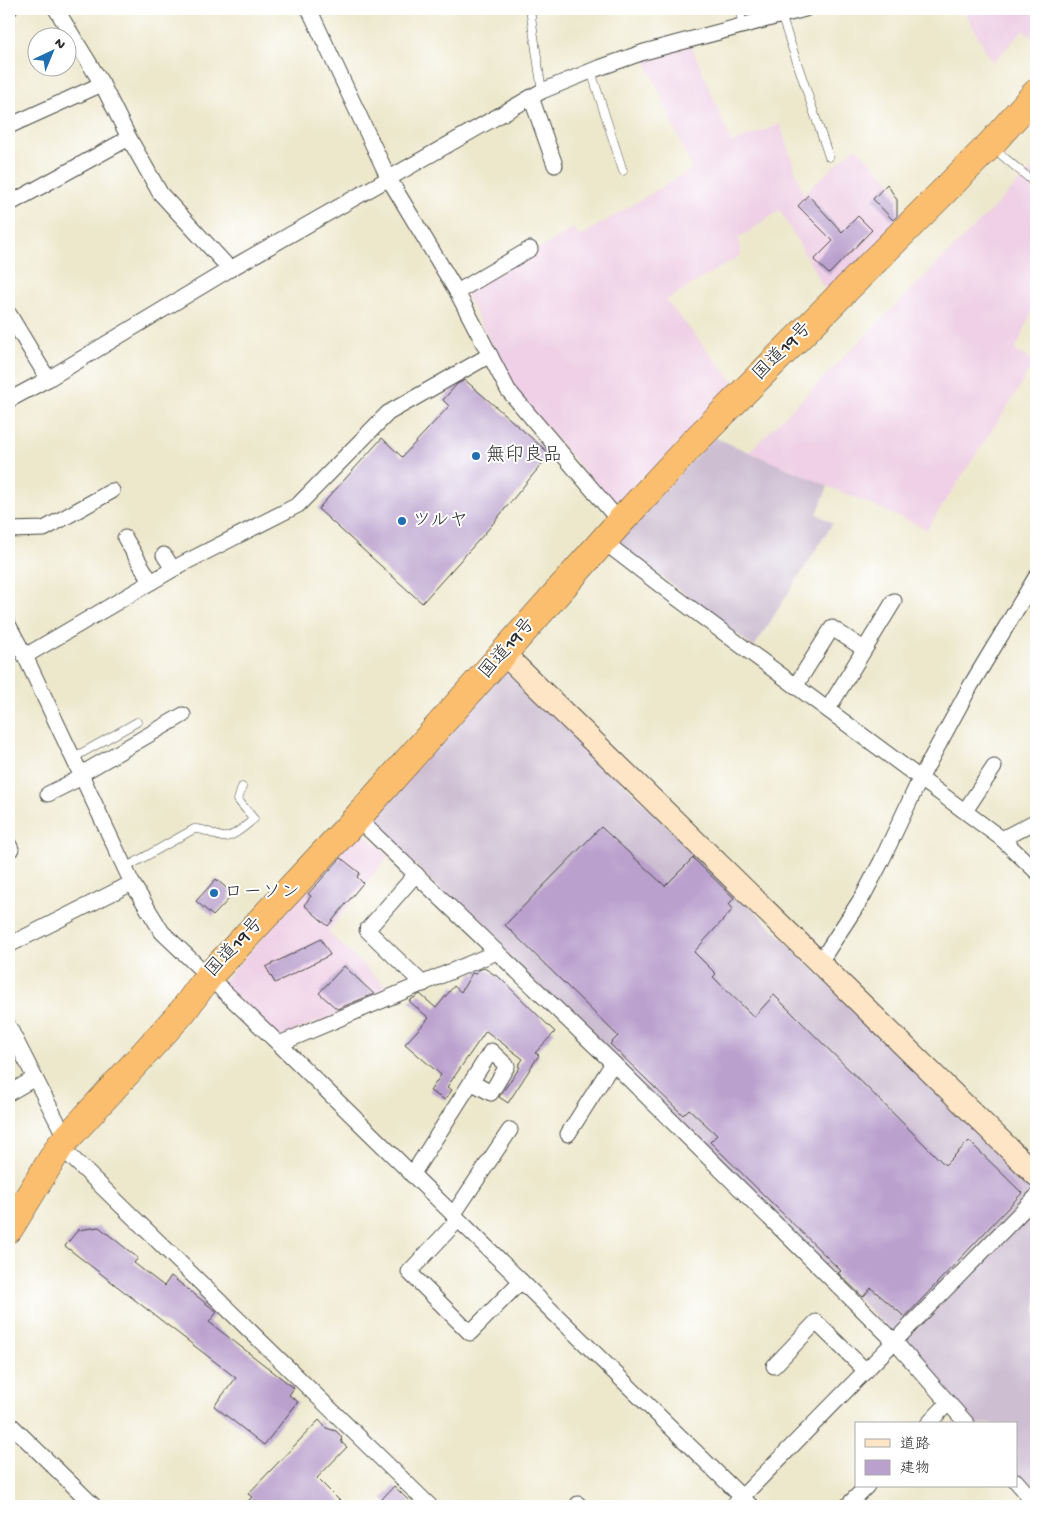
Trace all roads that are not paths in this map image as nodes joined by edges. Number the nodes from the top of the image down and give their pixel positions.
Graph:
1 (56, 9) edge
2 (309, 9) edge
3 (530, 9) edge
4 (739, 9) edge
5 (805, 9) edge
6 (780, 15) junction
7 (744, 25) junction
8 (591, 71) junction
9 (102, 84) junction
10 (537, 94) junction
11 (1035, 99) edge
12 (9, 126) edge
13 (129, 138) junction
14 (990, 145) junction
15 (829, 157) dead end
16 (555, 166) dead end
17 (623, 170) dead end
18 (389, 179) junction
19 (1036, 184) edge
20 (9, 204) edge
21 (530, 249) dead end
22 (230, 269) junction
23 (457, 292) junction
24 (9, 314) edge
25 (490, 355) junction
26 (48, 379) junction
27 (9, 400) edge
28 (102, 491) dead end
29 (9, 530) edge
30 (612, 531) junction
31 (125, 538) dead end
32 (164, 554) dead end
33 (173, 569) junction
34 (1036, 577) edge
35 (151, 582) junction
36 (894, 600) dead end
37 (9, 626) edge
38 (12, 641) edge
39 (864, 649) junction
40 (504, 654) junction
41 (25, 656) junction
42 (796, 685) junction
43 (828, 709) junction
44 (183, 715) dead end
45 (137, 722) dead end
46 (73, 758) junction
47 (994, 767) dead end
48 (81, 775) junction
49 (921, 777) junction
50 (242, 787) dead end
51 (48, 793) dead end
52 (965, 811) junction
53 (357, 818) junction
54 (1036, 821) edge
55 (1002, 839) junction
56 (125, 868) junction
57 (1036, 871) edge
58 (416, 874) junction
59 (132, 883) junction
60 (9, 945) edge
61 (497, 952) junction
62 (820, 962) junction
63 (208, 977) junction
64 (423, 984) junction
65 (9, 1027) edge
66 (279, 1044) junction
67 (613, 1063) junction
68 (35, 1078) junction
69 (471, 1082) dead end
70 (9, 1093) edge
71 (510, 1130) dead end
72 (568, 1134) dead end
73 (64, 1141) junction
74 (412, 1175) junction
75 (1036, 1175) edge
76 (1036, 1197) edge
77 (456, 1218) junction
78 (9, 1229) edge
79 (521, 1281) junction
80 (895, 1342) junction
81 (774, 1366) dead end
82 (866, 1371) junction
83 (948, 1402) junction
84 (930, 1422) edge
85 (965, 1422) edge
86 (9, 1423) edge
87 (1018, 1483) edge
88 (865, 1488) edge
89 (742, 1503) edge
90 (1036, 1504) edge
91 (94, 1506) edge
92 (430, 1506) edge
93 (847, 1506) edge

1 - 9 street
2 - 18 street
3 - 10 lane
4 - 7 lane
5 - 6 street
6 - 7 street
6 - 15 lane
7 - 8 street
8 - 10 street
8 - 17 lane
9 - 12 street
9 - 13 street
10 - 16 street
10 - 18 street
11 - 14 highway, 国道19号
13 - 20 street
13 - 22 street
14 - 19 lane
14 - 30 highway, 国道19号
18 - 22 street
18 - 23 street
21 - 23 street
22 - 26 street
23 - 25 street
24 - 26 street
25 - 30 street
25 - 33 street
26 - 27 street
28 - 29 street
30 - 40 highway, 国道19号
30 - 42 street
31 - 35 street
32 - 33 street
33 - 35 street
34 - 49 street
35 - 41 street
36 - 39 street
37 - 38 street
38 - 41 street
39 - 42 street
39 - 43 street
40 - 53 highway, 国道19号
40 - 62 street
41 - 46 street
42 - 43 street
43 - 49 street
44 - 48 street
45 - 46 lane
46 - 48 street
47 - 52 street
48 - 51 street
48 - 56 street
49 - 52 street
49 - 62 street
50 - 56 lane
52 - 55 street
53 - 58 street
53 - 63 highway, 国道19号
54 - 55 street
55 - 57 street
56 - 59 street
58 - 61 street
58 - 64 street
59 - 60 street
59 - 63 street
61 - 64 street
61 - 67 street
62 - 75 street
63 - 66 street
63 - 73 highway, 国道19号
64 - 66 street
65 - 68 street
66 - 74 street
67 - 72 street
67 - 80 street
68 - 70 street
68 - 73 street
69 - 74 street
71 - 77 street
73 - 78 highway, 国道19号
73 - 92 street
74 - 77 street
76 - 80 street
77 - 79 street
77 - 79 street
79 - 89 street
80 - 82 street
80 - 83 street
81 - 82 street
82 - 89 street
83 - 84 street
83 - 85 street
86 - 91 street
87 - 90 street
88 - 93 street

